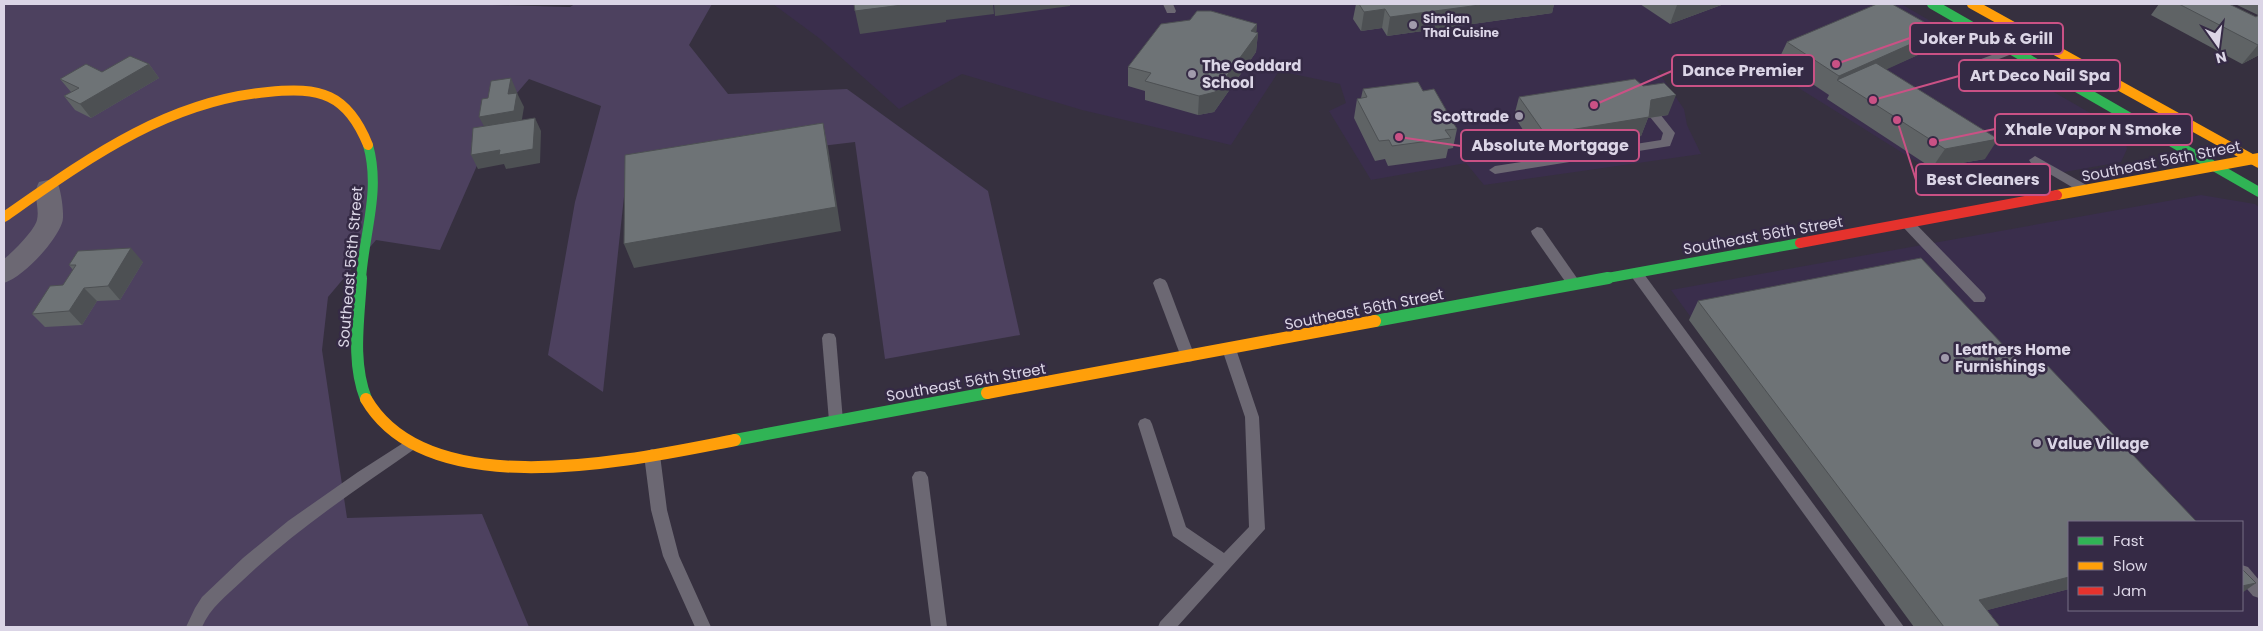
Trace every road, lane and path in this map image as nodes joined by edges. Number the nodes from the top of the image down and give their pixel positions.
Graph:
1 (1932, 4) edge
2 (1972, 4) edge
3 (2013, 50) junction
4 (1972, 66) dead end
5 (1656, 117) edge
6 (2036, 160) dead end
7 (2257, 160) edge
8 (2215, 166) junction
9 (1495, 170) dead end
10 (48, 188) junction
11 (2086, 190) junction
12 (2259, 192) edge
13 (4, 217) edge
14 (1907, 223) junction
15 (1537, 231) dead end
16 (4, 272) edge
17 (1636, 273) junction
18 (1160, 283) dead end
19 (1574, 284) junction
20 (1979, 298) dead end
21 (829, 338) dead end
22 (1229, 349) junction
23 (1188, 357) junction
24 (836, 421) junction
25 (1144, 424) dead end
26 (411, 444) junction
27 (652, 455) junction
28 (920, 477) dead end
29 (1226, 563) junction
30 (2243, 573) edge
31 (2259, 591) edge
32 (194, 627) edge
33 (703, 627) edge
34 (939, 627) edge
35 (1166, 627) edge
36 (1896, 627) edge

1 - 3 street
2 - 7 street
3 - 4 lane
3 - 8 street
5 - 9 lane
6 - 11 lane
7 - 8 street, Southeast 56th Street
8 - 11 street, Southeast 56th Street
8 - 12 street
10 - 13 street, Southeast 56th Street
10 - 16 street
10 - 26 street, Southeast 56th Street
11 - 14 street, Southeast 56th Street
14 - 17 street, Southeast 56th Street
14 - 20 lane
15 - 19 lane
17 - 19 street, Southeast 56th Street
17 - 36 lane
18 - 23 lane
19 - 22 street, Southeast 56th Street
21 - 24 lane
22 - 23 street, Southeast 56th Street
22 - 29 lane
23 - 24 street, Southeast 56th Street
24 - 27 street, Southeast 56th Street
25 - 29 lane
26 - 27 street, Southeast 56th Street
26 - 32 lane
27 - 33 lane
28 - 34 lane
29 - 35 lane
30 - 31 lane

